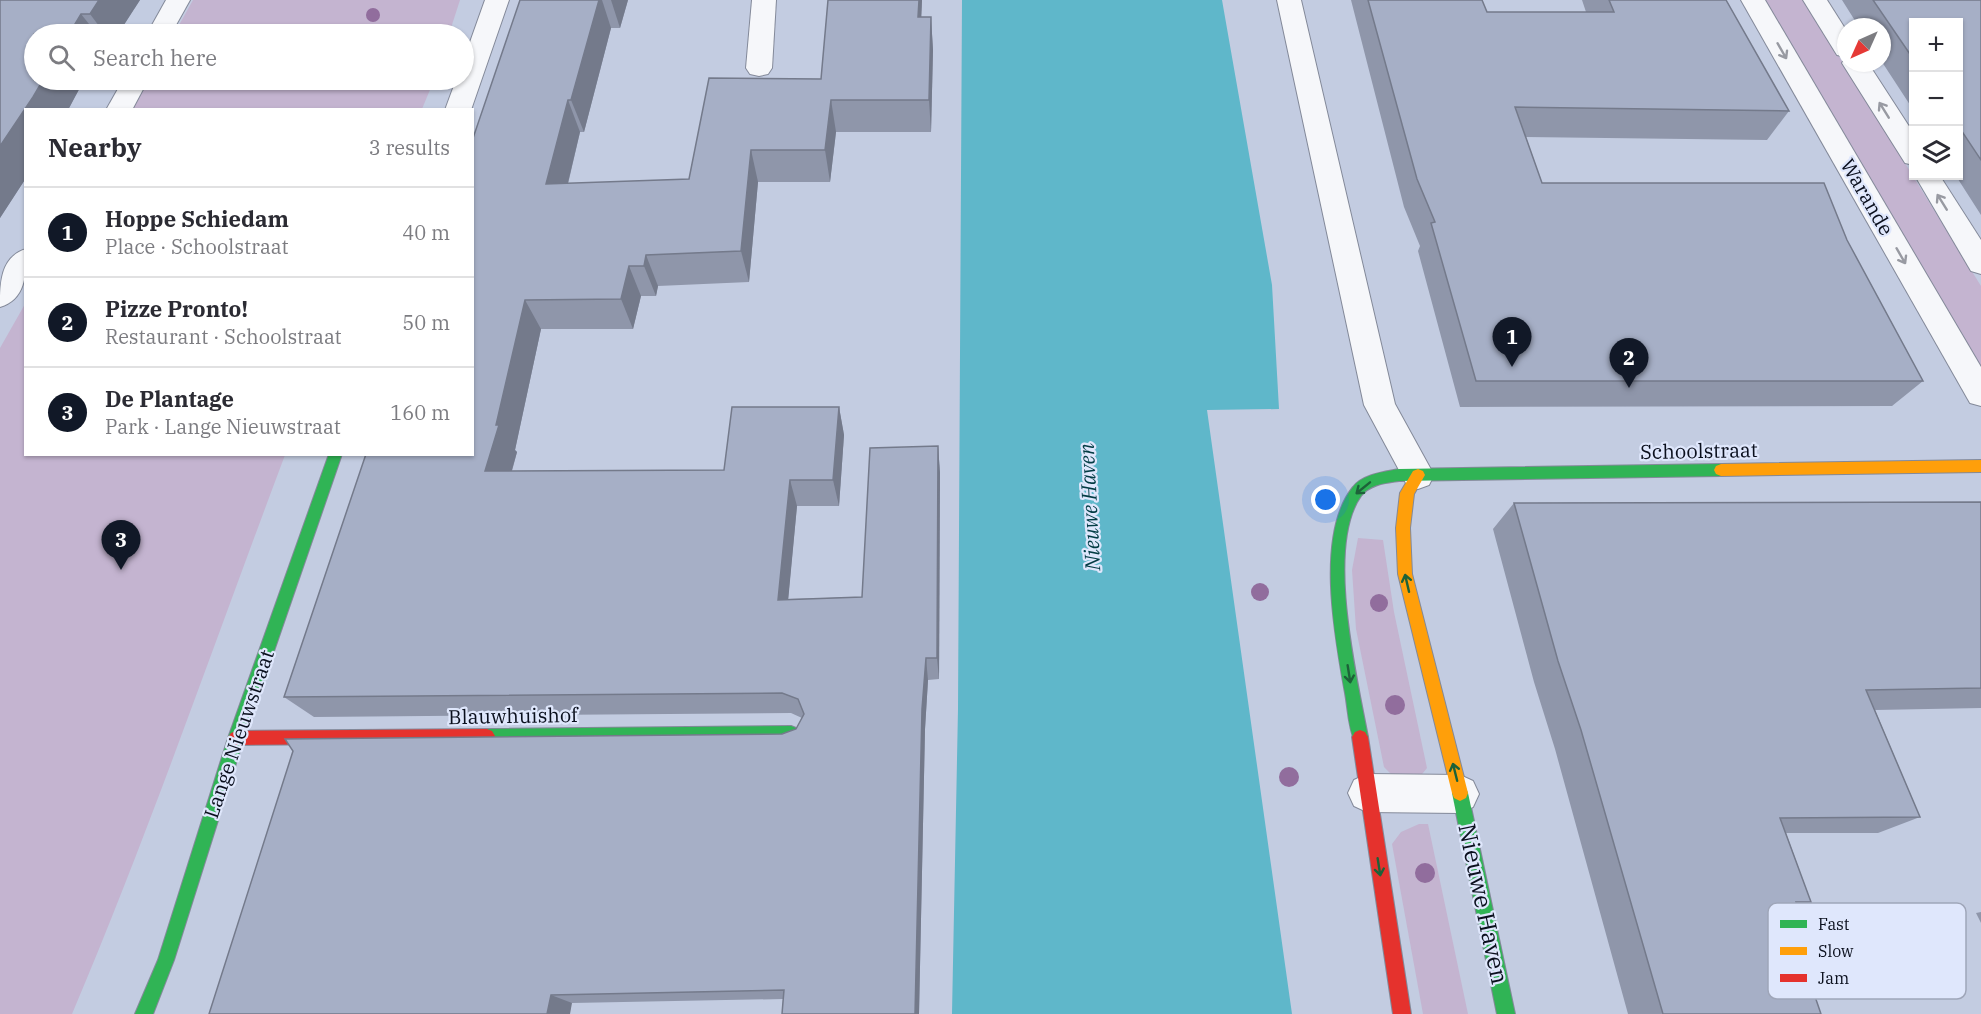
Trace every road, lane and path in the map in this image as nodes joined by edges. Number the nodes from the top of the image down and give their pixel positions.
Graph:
1 (178, 0) edge
2 (497, 0) edge
3 (764, 0) edge
4 (1289, 0) edge
5 (1753, 0) edge
6 (1815, 0) edge
7 (165, 24) edge
8 (1837, 35) edge
9 (474, 65) edge
10 (759, 68) dead end
11 (1861, 72) edge
12 (129, 90) edge
13 (465, 90) edge
14 (119, 108) edge
15 (459, 108) edge
16 (1909, 148) edge
17 (1929, 180) edge
18 (24, 262) edge
19 (1981, 263) edge
20 (0, 296) edge
21 (1981, 394) edge
22 (335, 456) edge
23 (1981, 466) edge
24 (1419, 475) junction
25 (791, 733) edge
26 (236, 738) junction
27 (1367, 794) junction
28 (1460, 794) junction
29 (144, 1014) edge
30 (1402, 1014) edge
31 (1506, 1014) edge

1 - 7 street
2 - 9 street
3 - 10 street
4 - 24 street
5 -> 21 street, Warande
6 - 8 street
16 -> 11 street
12 - 14 street
13 - 15 street
19 -> 17 street
18 - 20 street
22 - 26 street, Lange Nieuwstraat
23 - 24 street, Schoolstraat
24 -> 27 street
28 -> 24 street, Nieuwe Haven
25 - 26 street, Blauwhuishof
26 - 29 street, Lange Nieuwstraat
27 - 28 street
27 -> 30 street
28 - 31 street, Nieuwe Haven

